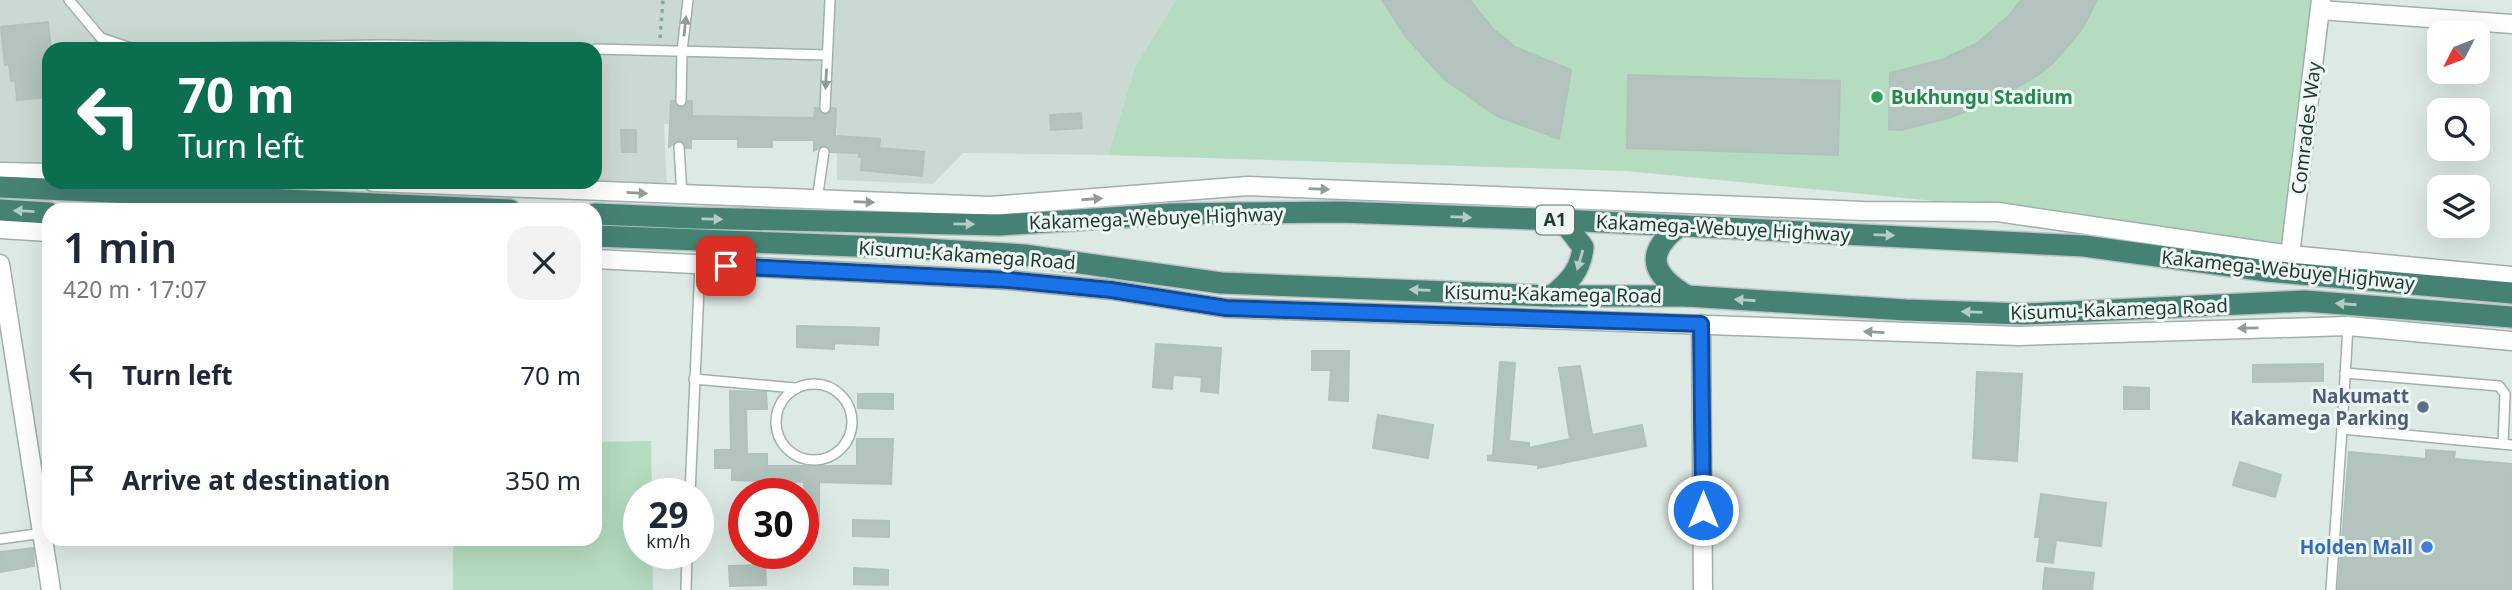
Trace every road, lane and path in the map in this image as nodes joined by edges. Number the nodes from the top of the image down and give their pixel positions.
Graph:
1 (69, 0) edge
2 (663, 0) edge
3 (688, 0) edge
4 (830, 0) edge
5 (2321, 5) edge
6 (2512, 24) edge
7 (114, 42) edge
8 (602, 49) edge
9 (659, 51) junction
10 (682, 51) junction
11 (827, 55) junction
12 (681, 101) dead end
13 (825, 108) dead end
14 (680, 148) dead end
15 (824, 152) dead end
16 (0, 172) edge
17 (42, 173) edge
18 (0, 187) edge
19 (42, 189) edge
20 (44, 189) edge
21 (539, 189) edge
22 (1181, 192) junction
23 (682, 195) junction
24 (817, 200) junction
25 (355, 203) edge
26 (0, 210) edge
27 (42, 213) edge
28 (1217, 213) junction
29 (602, 214) edge
30 (1562, 220) junction
31 (1678, 227) junction
32 (0, 229) edge
33 (42, 232) edge
34 (602, 236) edge
35 (2290, 255) junction
36 (602, 259) edge
37 (0, 264) edge
38 (700, 265) junction
39 (2258, 270) junction
40 (2512, 276) edge
41 (1177, 277) junction
42 (2512, 293) edge
43 (1552, 296) junction
44 (1687, 296) junction
45 (1209, 305) junction
46 (2397, 308) junction
47 (2512, 317) edge
48 (1701, 324) junction
49 (2348, 326) junction
50 (2440, 333) junction
51 (2512, 341) edge
52 (2345, 373) junction
53 (694, 379) junction
54 (795, 388) junction
55 (2342, 429) junction
56 (2507, 445) edge
57 (691, 478) edge
58 (42, 527) edge
59 (42, 533) edge
60 (0, 539) edge
61 (45, 546) edge
62 (687, 569) edge
63 (51, 590) edge
64 (686, 590) edge
65 (1703, 590) edge
66 (2331, 590) edge

1 - 7 lane
2 - 9 path
10 -> 3 lane
4 - 11 lane
5 - 6 street
5 - 35 street, Comrades Way
8 - 9 lane
9 - 10 lane
10 - 11 lane
10 - 12 lane
11 -> 13 lane
14 - 23 lane
15 - 24 lane
16 - 17 street
18 - 19 highway
20 - 25 highway
21 -> 23 street
24 -> 22 street
22 - 28 street
22 -> 35 street
23 - 24 street
27 -> 26 highway
29 -> 28 highway, Kakamega-Webuye Highway / A1
28 -> 30 highway, Kakamega-Webuye Highway / A1
30 - 31 highway, Kakamega-Webuye Highway / A1
30 -> 43 highway
31 -> 39 highway, Kakamega-Webuye Highway / A1
31 - 44 highway
32 - 33 street
34 - 41 highway, Kisumu-Kakamega Road
35 - 39 street
35 - 40 street
36 - 38 street
37 - 58 street
38 - 45 street
38 - 53 lane
39 - 42 highway, Kakamega-Webuye Highway / A1
43 -> 41 highway, Kisumu-Kakamega Road
41 - 45 street
43 - 44 highway, Kisumu-Kakamega Road
46 -> 44 highway, Kisumu-Kakamega Road
45 - 48 street
46 - 47 highway, Kisumu-Kakamega Road
46 - 50 lane
49 -> 48 street
48 - 65 street
49 - 50 street
49 - 52 lane
50 - 51 street
52 - 55 lane
52 - 56 lane
53 - 54 lane
53 - 57 lane
54 - 54 lane
55 - 56 lane
55 - 66 lane
59 - 60 lane
61 - 63 street
62 - 64 lane

